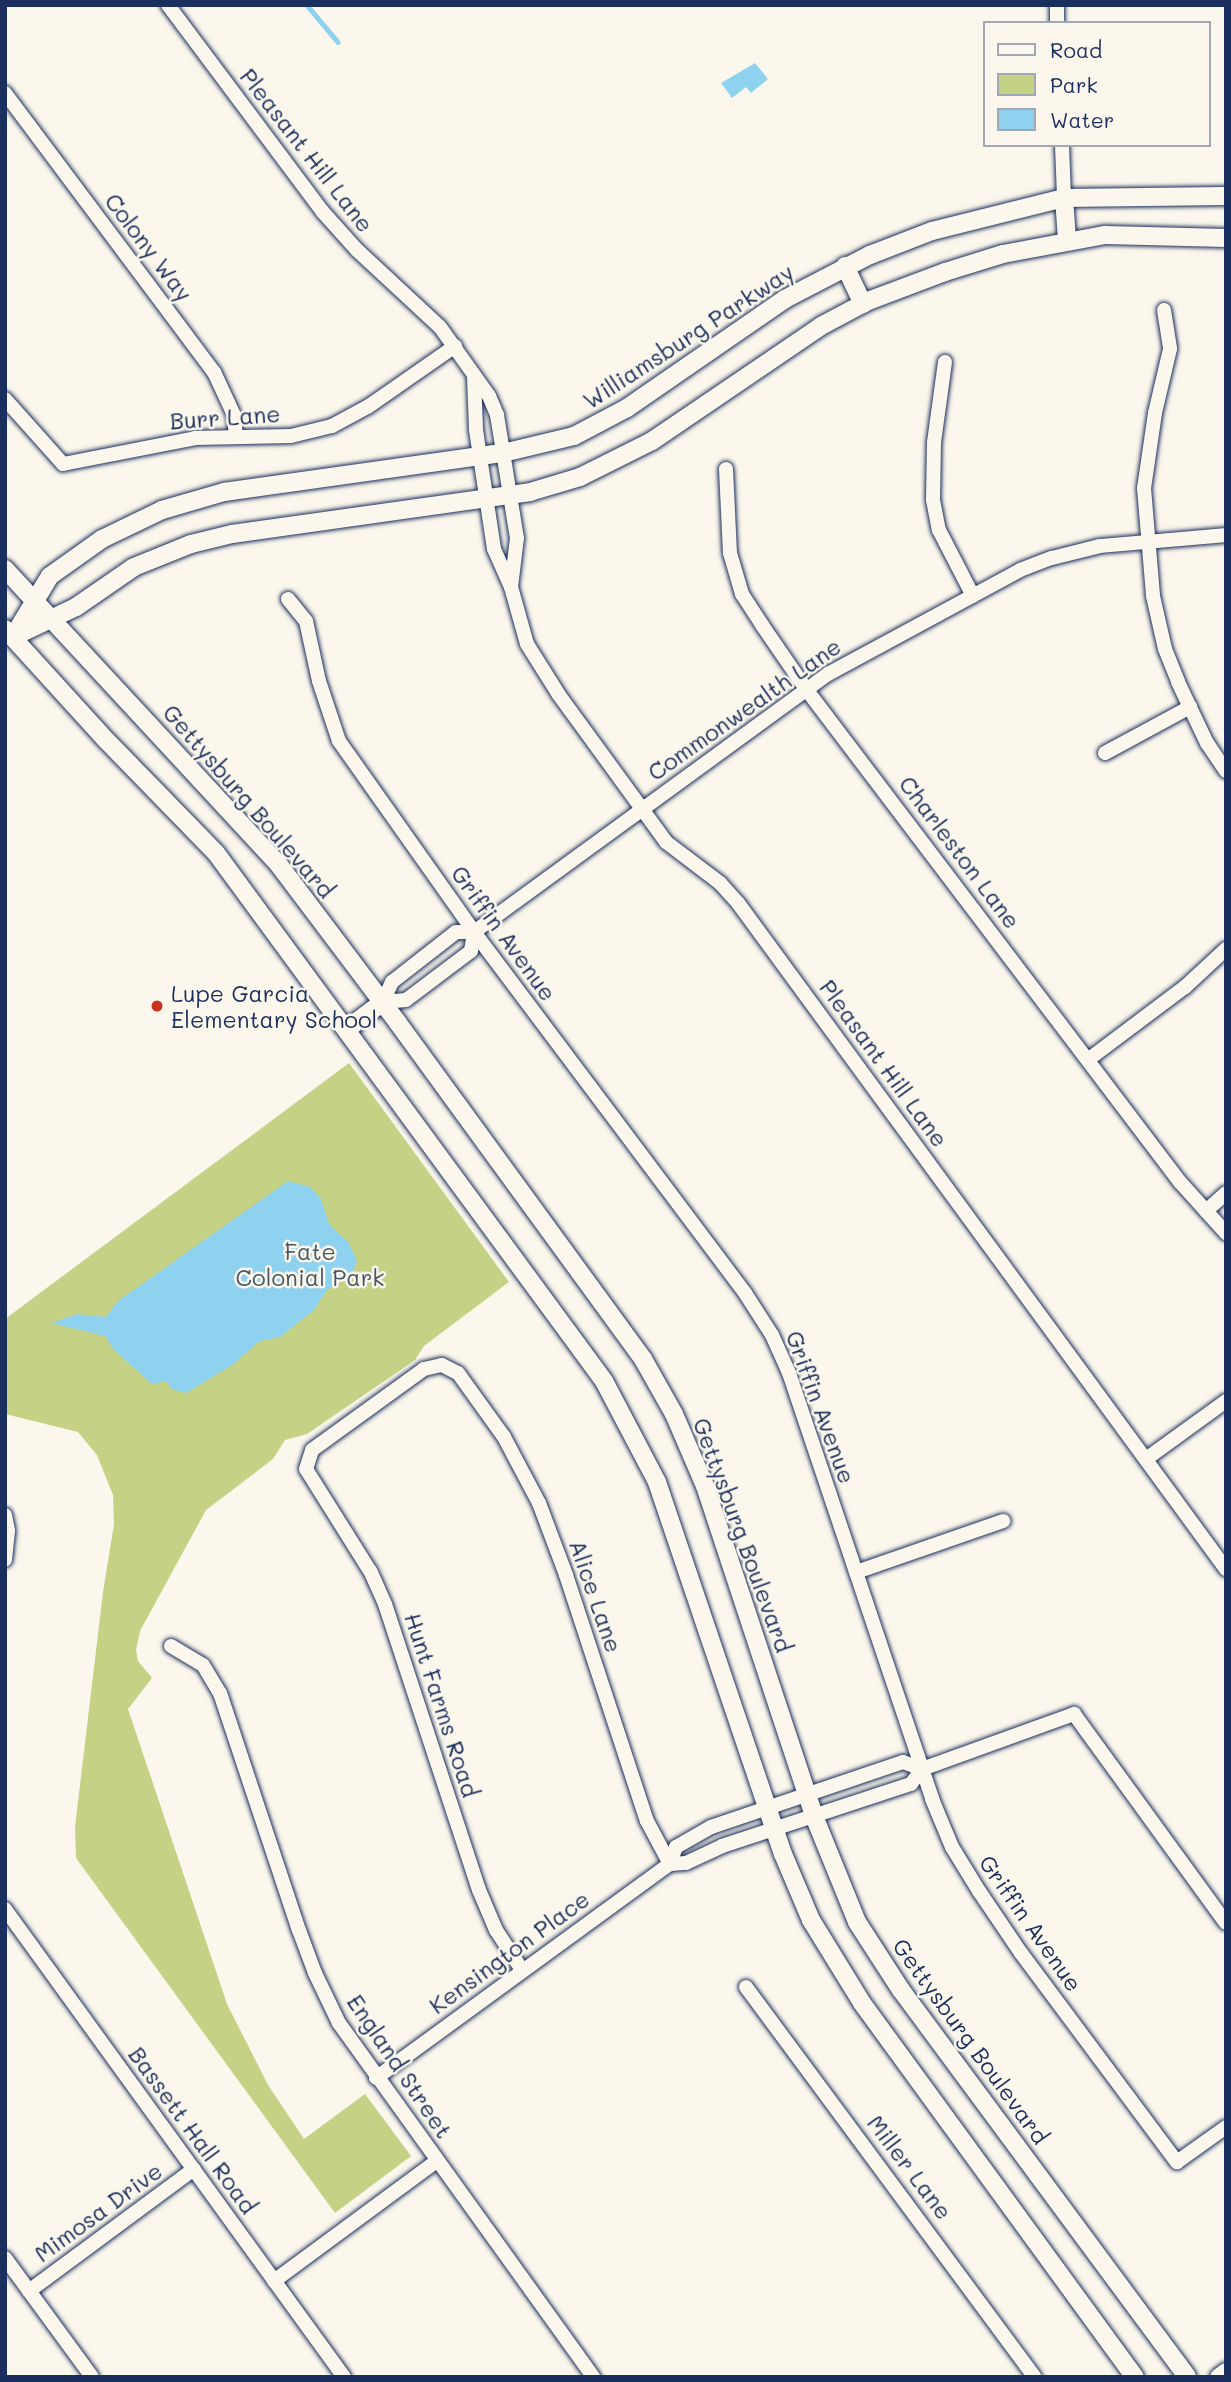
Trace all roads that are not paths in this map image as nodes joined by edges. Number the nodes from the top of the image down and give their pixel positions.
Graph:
1 (168, 5) edge
2 (5, 93) edge
3 (1062, 147) edge
4 (1226, 196) edge
5 (1064, 198) junction
6 (1226, 238) edge
7 (1067, 240) junction
8 (845, 266) junction
9 (863, 304) junction
10 (1164, 310) dead end
11 (455, 346) junction
12 (945, 362) dead end
13 (474, 377) junction
14 (5, 399) edge
15 (236, 437) junction
16 (503, 453) junction
17 (480, 456) junction
18 (726, 469) dead end
19 (510, 495) junction
20 (485, 499) junction
21 (1226, 535) edge
22 (1147, 542) junction
23 (5, 569) edge
24 (510, 587) junction
25 (972, 596) junction
26 (288, 599) dead end
27 (35, 601) junction
28 (51, 619) junction
29 (8, 637) edge
30 (806, 689) junction
31 (1190, 707) junction
32 (1105, 753) dead end
33 (1226, 771) edge
34 (640, 810) junction
35 (474, 932) junction
36 (1226, 949) edge
37 (383, 1002) junction
38 (347, 1029) junction
39 (1089, 1059) junction
40 (1226, 1193) edge
41 (1206, 1211) junction
42 (1226, 1233) edge
43 (1226, 1401) edge
44 (1146, 1459) junction
45 (306, 1462) joint
46 (5, 1515) edge
47 (1003, 1521) dead end
48 (5, 1560) edge
49 (1226, 1569) edge
50 (856, 1572) junction
51 (171, 1646) dead end
52 (922, 1769) junction
53 (806, 1793) junction
54 (768, 1807) junction
55 (814, 1816) junction
56 (775, 1829) junction
57 (670, 1864) junction
58 (5, 1909) edge
59 (1226, 1923) edge
60 (522, 1970) junction
61 (746, 1987) dead end
62 (376, 2078) junction
63 (1226, 2127) edge
64 (437, 2161) junction
65 (194, 2169) junction
66 (5, 2258) edge
67 (274, 2281) junction
68 (29, 2291) junction
69 (1226, 2372) edge
70 (92, 2377) edge
71 (344, 2377) edge
72 (593, 2377) edge
73 (1035, 2377) edge
74 (1135, 2377) edge
75 (1187, 2377) edge
76 (1219, 2377) edge

1 - 11 street, Pleasant Hill Lane
2 - 15 street, Colony Way
3 - 5 street
4 - 5 street, Williamsburg Parkway
5 - 7 street
5 - 8 street, Williamsburg Parkway
6 - 7 street
7 - 9 street
8 - 9 street
8 - 16 street, Williamsburg Parkway
9 - 19 street
10 - 22 street
11 - 13 street, Pleasant Hill Lane
11 - 15 street, Burr Lane
12 - 25 street
13 - 16 street, Pleasant Hill Lane
13 - 17 street, Pleasant Hill Lane
14 - 15 street, Burr Lane
16 - 17 street, Williamsburg Parkway
16 - 19 street, Pleasant Hill Lane
17 - 20 street, Pleasant Hill Lane
17 - 27 street, Williamsburg Parkway
18 - 30 street, Charleston Lane
19 - 20 street
19 - 24 street, Pleasant Hill Lane
20 - 24 street, Pleasant Hill Lane
20 - 28 street
21 - 22 street, Commonwealth Lane
22 - 25 street, Commonwealth Lane
22 - 31 street
23 - 27 street, Gettysburg Boulevard
24 - 34 street, Pleasant Hill Lane
25 - 30 street, Commonwealth Lane
26 - 35 street, Griffin Avenue
27 - 28 street, Gettysburg Boulevard
27 - 29 street, Williamsburg Parkway
28 - 29 street
28 - 37 street, Gettysburg Boulevard
29 - 38 street
30 - 34 street, Commonwealth Lane
30 - 39 street, Charleston Lane
31 - 32 street
31 - 33 street
34 - 35 street, Commonwealth Lane
34 - 44 street, Pleasant Hill Lane
35 - 37 street, Commonwealth Lane
35 - 37 street, Commonwealth Lane
35 - 50 street, Griffin Avenue
36 - 39 street
37 - 38 street
37 - 53 street, Gettysburg Boulevard
38 - 54 street
39 - 41 street, Charleston Lane
40 - 41 street
41 - 42 street, Charleston Lane
43 - 44 street
44 - 49 street, Pleasant Hill Lane
45 - 57 street, Alice Lane
45 - 60 street, Hunt Farms Road
46 - 48 street
47 - 50 street
50 - 52 street, Griffin Avenue
51 - 62 street, England Street
52 - 53 street, Kensington Place
52 - 55 street, Kensington Place
52 - 59 street, Kensington Place
52 - 63 street, Griffin Avenue
53 - 54 street, Kensington Place
53 - 55 street, Gettysburg Boulevard
54 - 56 street
54 - 57 street, Kensington Place
55 - 56 street, Kensington Place
55 - 75 street, Gettysburg Boulevard
56 - 57 street, Kensington Place
56 - 74 street
57 - 60 street, Kensington Place
58 - 65 street, Bassett Hall Road
60 - 62 street, Kensington Place
61 - 73 street, Miller Lane
62 - 64 street, England Street
64 - 67 street
64 - 72 street, England Street
65 - 67 street, Bassett Hall Road
65 - 68 street, Mimosa Drive
66 - 68 street
67 - 71 street, Bassett Hall Road
68 - 70 street
69 - 76 main road

